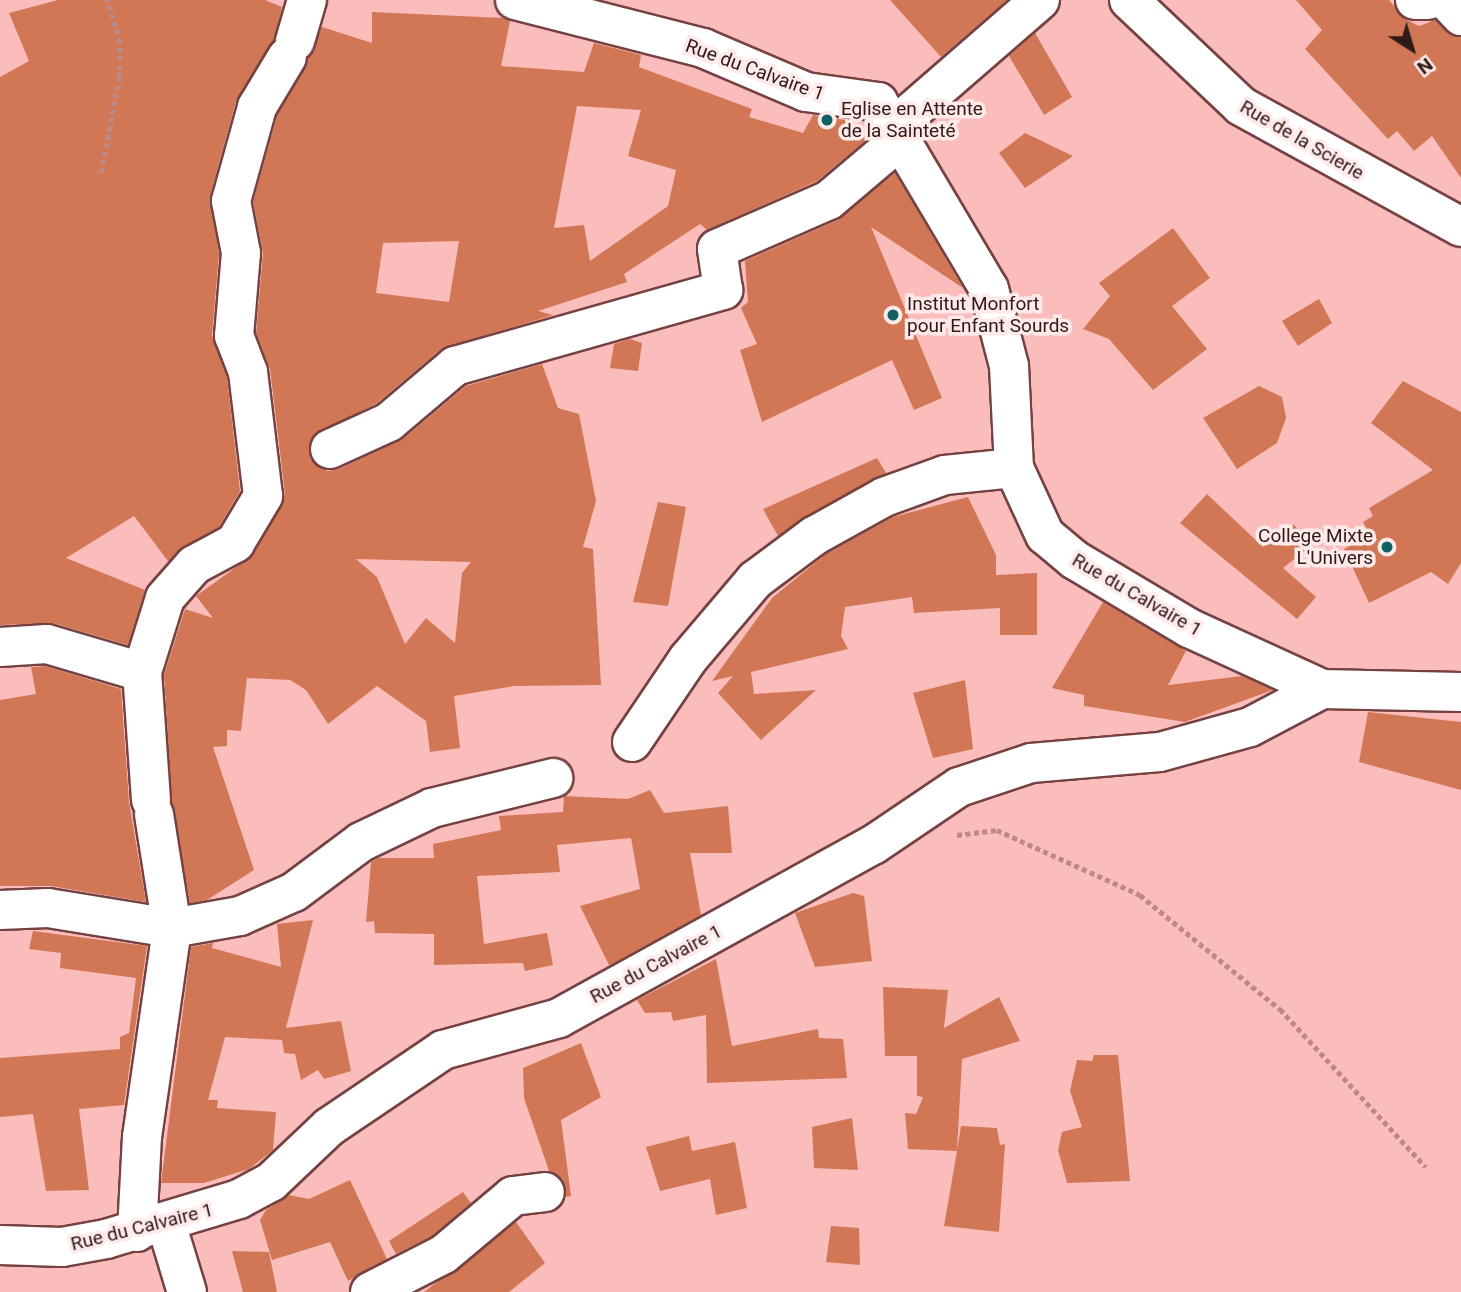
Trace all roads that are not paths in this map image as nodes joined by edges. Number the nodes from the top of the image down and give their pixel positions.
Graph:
1 (307, 0) edge
2 (515, 0) edge
3 (1040, 0) edge
4 (1129, 0) edge
5 (1415, 0) edge
6 (1428, 0) edge
7 (1446, 0) edge
8 (1461, 16) edge
9 (899, 132) junction
10 (1461, 227) edge
11 (330, 449) dead end
12 (1014, 468) junction
13 (0, 648) edge
14 (142, 672) junction
15 (1458, 680) edge
16 (1322, 689) junction
17 (632, 742) dead end
18 (553, 778) dead end
19 (0, 910) edge
20 (172, 928) junction
21 (545, 1192) dead end
22 (151, 1228) junction
23 (0, 1245) edge
24 (187, 1292) edge
25 (370, 1292) edge

1 - 14 street
2 - 9 street, Rue du Calvaire 1
3 - 9 street
4 - 10 street, Rue de la Scierie
5 - 6 street
7 - 8 street
9 - 11 street
9 - 12 street, Rue du Calvaire 1
12 - 16 street, Rue du Calvaire 1
12 - 17 street
13 - 14 street
14 - 20 street
15 - 16 street, Rue du Calvaire 1
16 - 22 street, Rue du Calvaire 1
18 - 20 street
19 - 20 street
20 - 22 street
21 - 25 street
22 - 23 street, Rue du Calvaire 1
22 - 24 street

